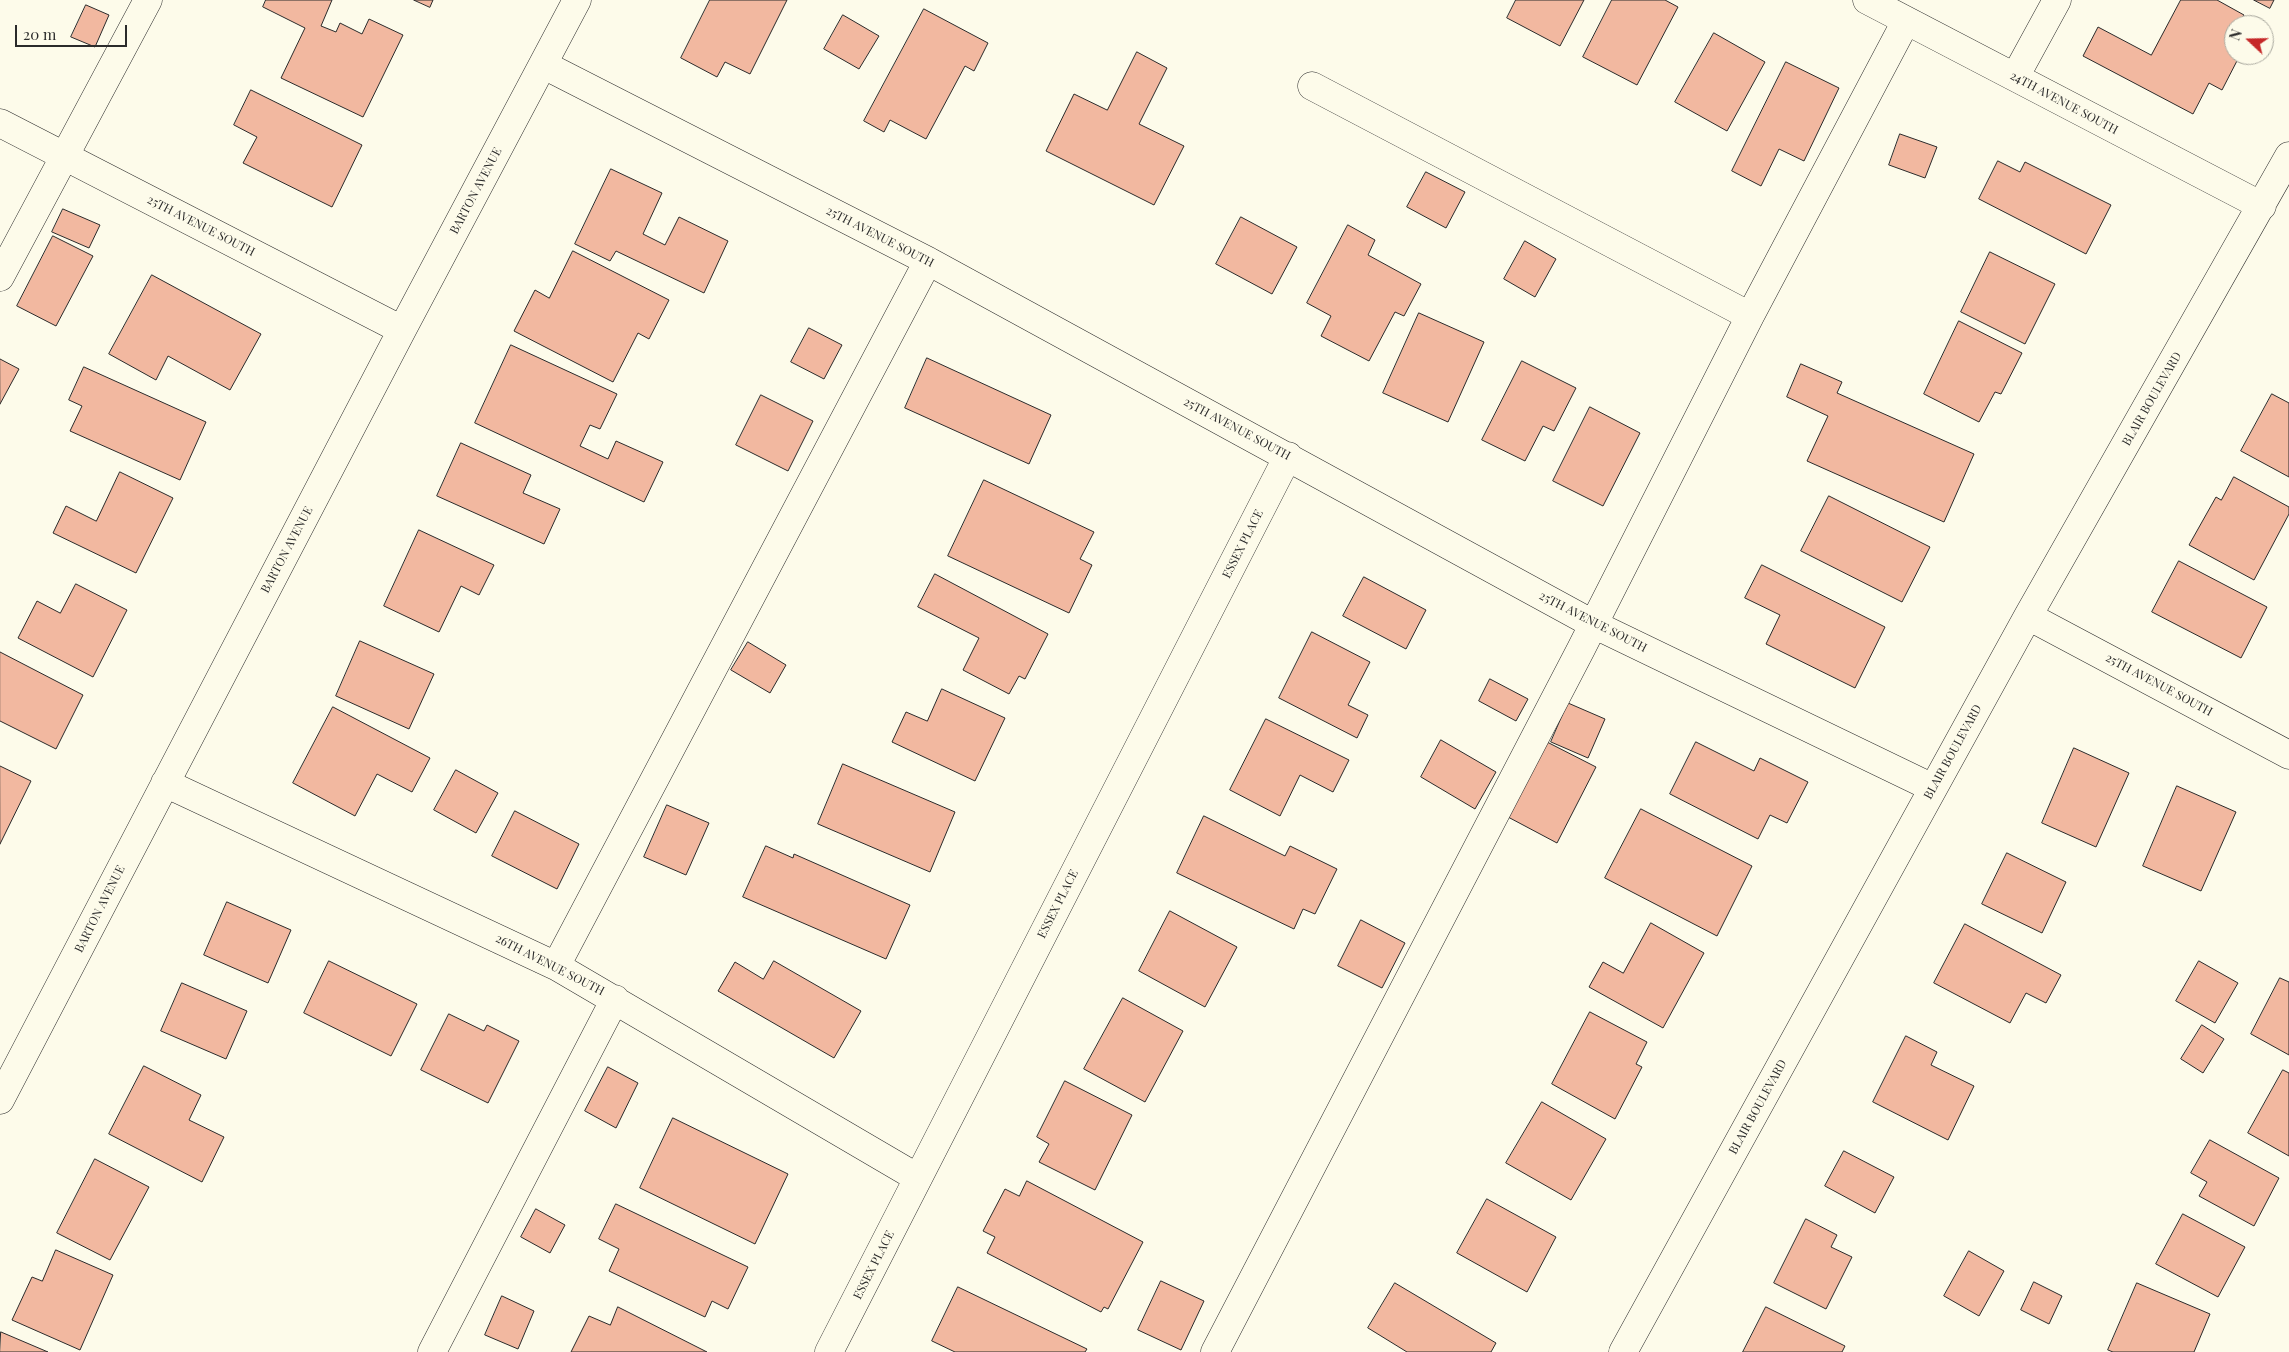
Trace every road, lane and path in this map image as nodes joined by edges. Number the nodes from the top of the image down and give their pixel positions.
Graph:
1 (148, 0) edge
2 (577, 0) edge
3 (1867, 0) edge
4 (2056, 0) edge
5 (1906, 21) junction
6 (544, 65) junction
7 (2015, 78) junction
8 (1312, 86) dead end
9 (0, 123) edge
10 (63, 156) junction
11 (2289, 156) edge
12 (2262, 206) junction
13 (928, 261) junction
14 (0, 276) edge
15 (1750, 316) junction
16 (402, 330) junction
17 (1288, 456) junction
18 (2028, 616) junction
19 (1593, 624) junction
20 (2289, 755) edge
21 (165, 783) junction
22 (1932, 788) junction
23 (556, 966) junction
24 (614, 999) junction
25 (0, 1100) edge
26 (918, 1178) junction
27 (432, 1352) edge
28 (829, 1352) edge
29 (1215, 1352) edge
30 (1623, 1352) edge

1 - 10 street
2 - 6 street, BARTON AVENUE
3 - 5 street, 24TH AVENUE SOUTH
4 - 7 street
5 - 7 street, 24TH AVENUE SOUTH
5 - 15 street
6 - 13 street, 25TH AVENUE SOUTH
6 - 16 street, BARTON AVENUE
7 - 12 street, 24TH AVENUE SOUTH
8 - 15 street
9 - 10 street, 25TH AVENUE SOUTH
10 - 14 street
10 - 16 street, 25TH AVENUE SOUTH
11 - 12 street, BLAIR BOULEVARD
12 - 18 street, BLAIR BOULEVARD
13 - 17 street, 25TH AVENUE SOUTH
13 - 23 street
15 - 19 street
16 - 21 street, BARTON AVENUE
17 - 19 street, 25TH AVENUE SOUTH
17 - 26 street, ESSEX PLACE
18 - 20 street, 25TH AVENUE SOUTH
18 - 22 street, BLAIR BOULEVARD
19 - 22 street, 25TH AVENUE SOUTH
19 - 29 street
21 - 23 street, 26TH AVENUE SOUTH
21 - 25 street, BARTON AVENUE
22 - 30 street, BLAIR BOULEVARD
23 - 24 street, 26TH AVENUE SOUTH
24 - 26 street, 26TH AVENUE SOUTH
24 - 27 street
26 - 28 street, ESSEX PLACE

